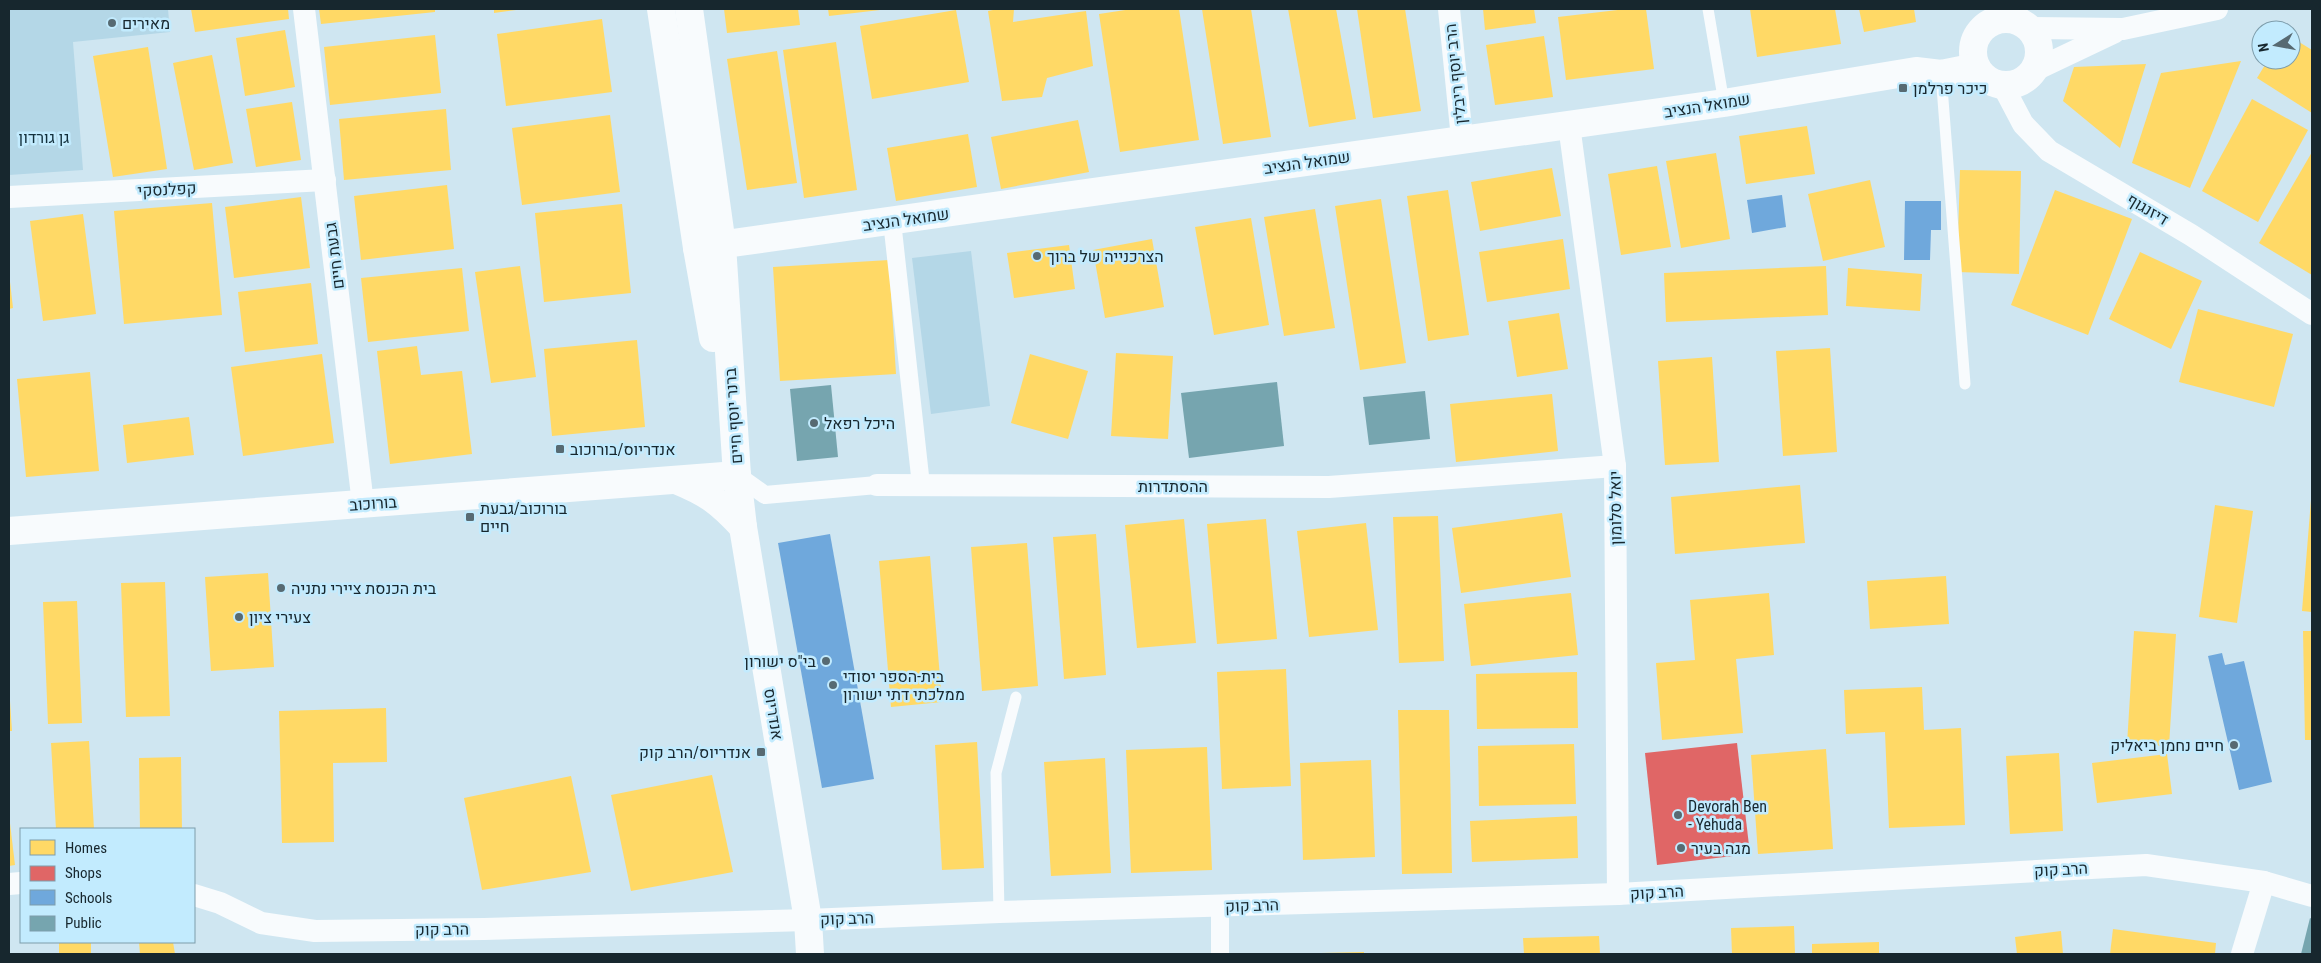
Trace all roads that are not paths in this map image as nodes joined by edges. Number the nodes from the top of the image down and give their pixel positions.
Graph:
1 (304, 9) edge
2 (662, 9) edge
3 (689, 9) edge
4 (1449, 9) edge
5 (1708, 9) edge
6 (2217, 9) edge
7 (2004, 18) edge
8 (2123, 29) junction
9 (1975, 57) junction
10 (2035, 70) junction
11 (1928, 72) junction
12 (2003, 86) junction
13 (1724, 103) junction
14 (1569, 125) junction
15 (1462, 139) junction
16 (325, 180) junction
17 (9, 197) edge
18 (892, 221) junction
19 (709, 247) junction
20 (2312, 314) edge
21 (1966, 384) dead end
22 (1615, 466) junction
23 (737, 475) junction
24 (675, 479) junction
25 (877, 485) joint
26 (921, 485) junction
27 (363, 504) junction
28 (743, 527) junction
29 (9, 531) edge
30 (1016, 697) dead end
31 (2264, 882) junction
32 (1618, 894) junction
33 (195, 895) edge
34 (2312, 896) edge
35 (1220, 906) junction
36 (1000, 912) junction
37 (808, 920) junction
38 (810, 954) edge
39 (1220, 954) edge
40 (2242, 954) edge

1 - 16 street, גבעת חיים
2 - 19 street, ברנר יוסף חיים
3 - 19 street, ברנר יוסף חיים
4 - 15 street, הרב יוסף ריבלין
5 - 13 lane
6 - 8 street
7 - 8 street
7 - 9 street
7 - 10 street
8 - 10 street
9 - 11 street, שמואל הנציב
9 - 12 street
10 - 12 street
11 - 13 street, שמואל הנציב
11 - 21 lane
12 - 20 street, דיזנגוף
13 - 14 street, שמואל הנציב
14 - 15 street, שמואל הנציב
14 - 22 street, יואל סלומון
15 - 18 street, שמואל הנציב
16 - 17 street, קפלנסקי
16 - 27 street, גבעת חיים
18 - 19 street, שמואל הנציב
18 - 26 street
19 - 23 street, ברנר יוסף חיים
22 - 26 street, ההסתדרות
22 - 32 street, יואל סלומון
23 - 24 street, בורוכוב
23 - 25 street, ההסתדרות
23 - 28 street, אנדריוס
24 - 27 street, בורוכוב
24 - 28 street
25 - 26 street, ההסתדרות
27 - 29 street, בורוכוב
28 - 37 street, אנדריוס
30 - 36 lane
31 - 32 street, הרב קוק
31 - 34 street, הרב קוק
31 - 40 street
32 - 35 street, הרב קוק
33 - 37 street, הרב קוק
35 - 36 street, הרב קוק
35 - 39 street
36 - 37 street, הרב קוק
37 - 38 street, אנדריוס

